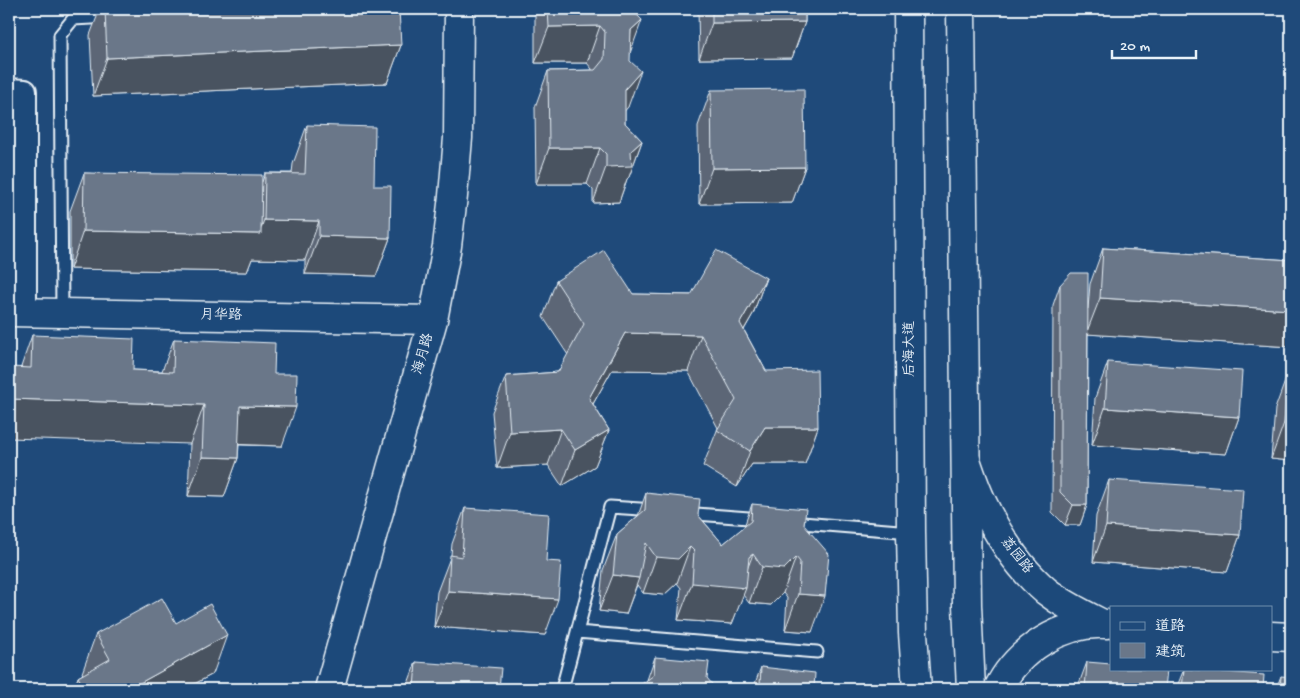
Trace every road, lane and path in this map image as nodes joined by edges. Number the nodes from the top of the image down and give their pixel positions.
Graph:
1 (459, 9) edge
2 (908, 9) edge
3 (961, 9) edge
4 (122, 16) edge
5 (9, 90) edge
6 (17, 312) edge
7 (62, 313) junction
8 (433, 320) junction
9 (964, 458) junction
10 (911, 532) junction
11 (1107, 624) edge
12 (577, 632) junction
13 (1272, 636) edge
14 (1291, 637) edge
15 (817, 652) dead end
16 (329, 689) edge
17 (562, 689) edge
18 (917, 689) edge
19 (971, 689) edge
20 (998, 689) edge

1 - 8 street, 海月路
2 - 10 street, 后海大道
3 - 9 street
4 - 7 lane
5 - 6 street
6 - 7 street, 月华路
7 - 8 street, 月华路
8 - 16 street, 海月路
9 - 11 street, 荔园路
9 - 19 street
10 - 12 lane
10 - 18 street, 后海大道
11 - 20 street, 荔园路
12 - 15 lane
12 - 17 lane
13 - 14 street

